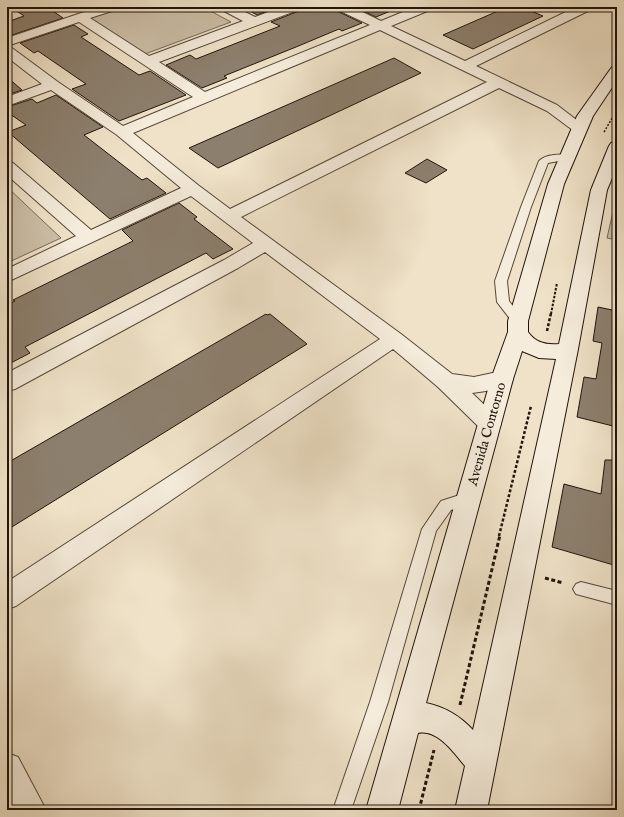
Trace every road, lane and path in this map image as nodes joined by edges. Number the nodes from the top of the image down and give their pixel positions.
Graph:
1 (111, 7) edge
2 (226, 7) edge
3 (294, 7) edge
4 (342, 7) edge
5 (426, 7) edge
6 (586, 7) edge
7 (80, 17) junction
8 (254, 22) junction
9 (382, 26) junction
10 (7, 42) edge
11 (7, 51) edge
12 (149, 62) junction
13 (464, 66) junction
14 (617, 70) edge
15 (499, 82) junction
16 (53, 85) junction
17 (204, 98) junction
18 (7, 102) edge
19 (617, 110) edge
20 (582, 122) junction
21 (122, 132) junction
22 (610, 140) edge
23 (7, 166) edge
24 (192, 189) junction
25 (229, 216) junction
26 (88, 237) junction
27 (266, 243) junction
28 (7, 276) edge
29 (557, 282) dead end
30 (518, 326) junction
31 (394, 339) junction
32 (568, 349) junction
33 (544, 352) junction
34 (502, 379) junction
35 (446, 381) junction
36 (7, 383) edge
37 (533, 401) dead end
38 (490, 424) junction
39 (469, 498) junction
40 (521, 571) junction
41 (581, 589) joint
42 (7, 597) edge
43 (617, 598) edge
44 (405, 724) junction
45 (450, 728) junction
46 (481, 762) junction
47 (7, 768) edge
48 (30, 810) edge
49 (342, 810) edge
50 (382, 810) edge
51 (419, 810) edge
52 (471, 810) edge

1 - 7 street
2 - 8 street
3 - 8 street
4 - 9 street
5 - 9 street
6 - 13 street
7 - 10 street
7 - 12 street
8 - 12 street
9 - 13 street
9 - 17 street
11 - 16 street
12 - 17 street
13 - 15 street
14 - 20 street, Avenida Contorno
15 - 20 street
15 - 25 street
16 - 18 street
16 - 21 street
17 - 21 street
19 - 22 path
20 - 30 street, Avenida Contorno
21 - 24 street
22 - 32 street
23 - 26 street
24 - 25 street
24 - 26 street
25 - 27 street
26 - 28 street
27 - 31 street
27 - 36 street
29 - 33 path
30 - 33 street
30 - 34 street, Avenida Contorno
31 - 35 street
31 - 42 street
32 - 33 street
32 - 40 street
34 - 35 street
34 - 38 street, Avenida Contorno
35 - 38 street
37 - 45 path
38 - 39 street, Avenida Contorno
39 - 44 street, Avenida Contorno
39 - 49 lane
40 - 41 path
40 - 46 street
41 - 43 lane
44 - 45 street
44 - 50 street, Avenida Contorno
45 - 46 street
45 - 51 path
46 - 52 street
47 - 48 street

